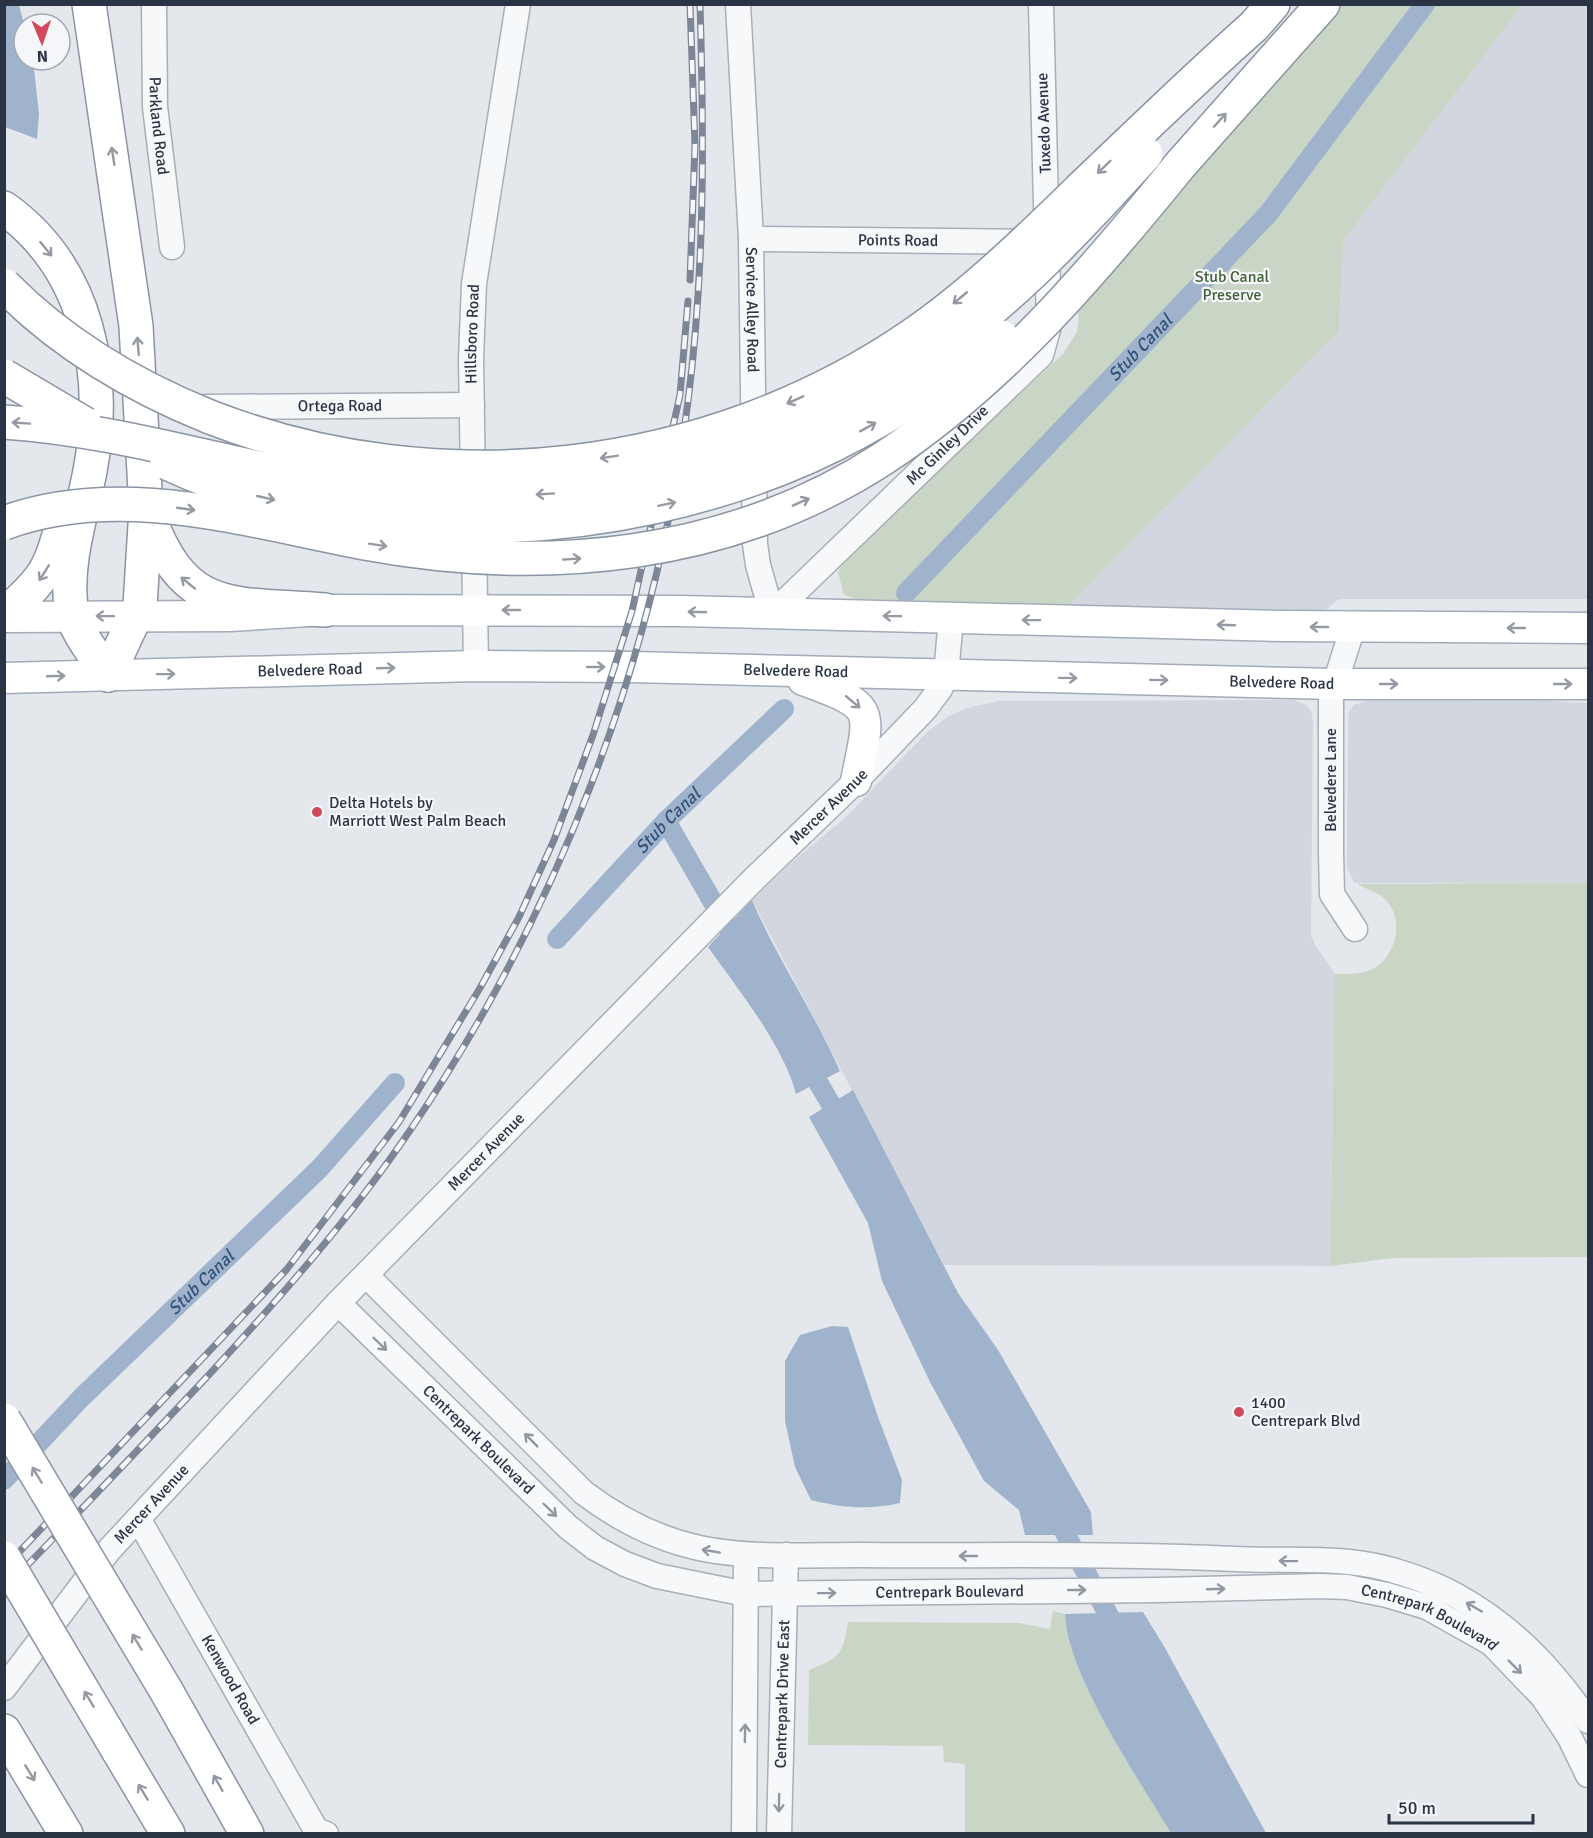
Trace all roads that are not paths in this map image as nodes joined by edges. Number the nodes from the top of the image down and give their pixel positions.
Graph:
1 (89, 4) edge
2 (154, 4) edge
3 (518, 4) edge
4 (738, 4) edge
5 (1041, 4) edge
6 (1323, 4) edge
7 (1264, 15) edge
8 (1181, 164) junction
9 (4, 208) edge
10 (751, 239) junction
11 (1047, 242) junction
12 (172, 247) dead end
13 (4, 285) edge
14 (4, 376) edge
15 (96, 397) junction
16 (472, 405) junction
17 (206, 407) dead end
18 (4, 422) edge
19 (146, 509) junction
20 (4, 522) edge
21 (325, 610) junction
22 (475, 610) junction
23 (772, 614) junction
24 (72, 615) junction
25 (4, 616) edge
26 (137, 616) junction
27 (951, 618) junction
28 (1353, 627) junction
29 (1588, 628) edge
30 (476, 666) junction
31 (781, 671) junction
32 (108, 675) junction
33 (946, 675) junction
34 (4, 678) edge
35 (1336, 684) junction
36 (1588, 684) edge
37 (856, 782) junction
38 (1355, 929) dead end
39 (366, 1275) junction
40 (338, 1303) junction
41 (4, 1420) edge
42 (139, 1520) junction
43 (746, 1555) junction
44 (786, 1555) junction
45 (4, 1558) edge
46 (785, 1593) junction
47 (746, 1594) junction
48 (4, 1688) edge
49 (1588, 1721) edge
50 (4, 1731) edge
51 (1588, 1775) edge
52 (60, 1825) edge
53 (168, 1833) edge
54 (247, 1833) edge
55 (326, 1833) edge
56 (744, 1833) edge
57 (779, 1833) edge

19 -> 1 highway
2 - 12 street, Parkland Road
3 - 16 street, Hillsboro Road
4 - 10 street, Service Alley Road
5 - 11 street, Tuxedo Avenue
8 -> 6 highway
7 -> 13 highway, bridge
7 -> 18 highway, bridge
14 -> 8 highway, bridge
20 -> 8 highway, bridge
9 -> 15 highway
10 - 11 street, Points Road
10 - 23 street, Service Alley Road
11 - 23 street, Mc Ginley Drive
15 - 24 highway
15 -> 25 highway
16 - 17 street, Ortega Road
16 - 22 street, Hillsboro Road
21 -> 19 highway
19 - 26 highway
21 - 22 main road
21 - 26 main road
23 -> 22 main road
22 - 30 street, Hillsboro Road
27 -> 23 main road
24 - 25 main road
26 -> 24 main road
24 - 32 highway
26 - 32 highway
28 -> 27 main road
27 - 33 street, Mercer Avenue
29 -> 28 main road
28 - 35 street, Belvedere Lane
30 -> 31 main road, Belvedere Road
32 -> 30 main road, Belvedere Road
31 - 33 main road, Belvedere Road
31 -> 37 main road
34 -> 32 main road, Belvedere Road
33 -> 35 main road, Belvedere Road
33 - 37 street, Mercer Avenue
35 -> 36 main road, Belvedere Road
35 - 38 street, Belvedere Lane
37 - 39 street, Mercer Avenue
39 - 40 street, Mercer Avenue
43 -> 39 street, Centrepark Boulevard
40 - 42 street, Mercer Avenue
40 -> 47 street, Centrepark Boulevard
54 -> 41 highway, bridge
42 - 48 street, Mercer Avenue
42 - 55 street, Kenwood Road
43 - 44 street, Centrepark Boulevard
43 - 47 street
44 - 46 street, Centrepark Drive East
49 -> 44 street, Centrepark Boulevard
53 -> 45 highway, bridge
46 - 47 street, Centrepark Boulevard
46 -> 51 street, Centrepark Boulevard
46 -> 57 street, Centrepark Drive East
56 -> 47 street
50 -> 52 highway

